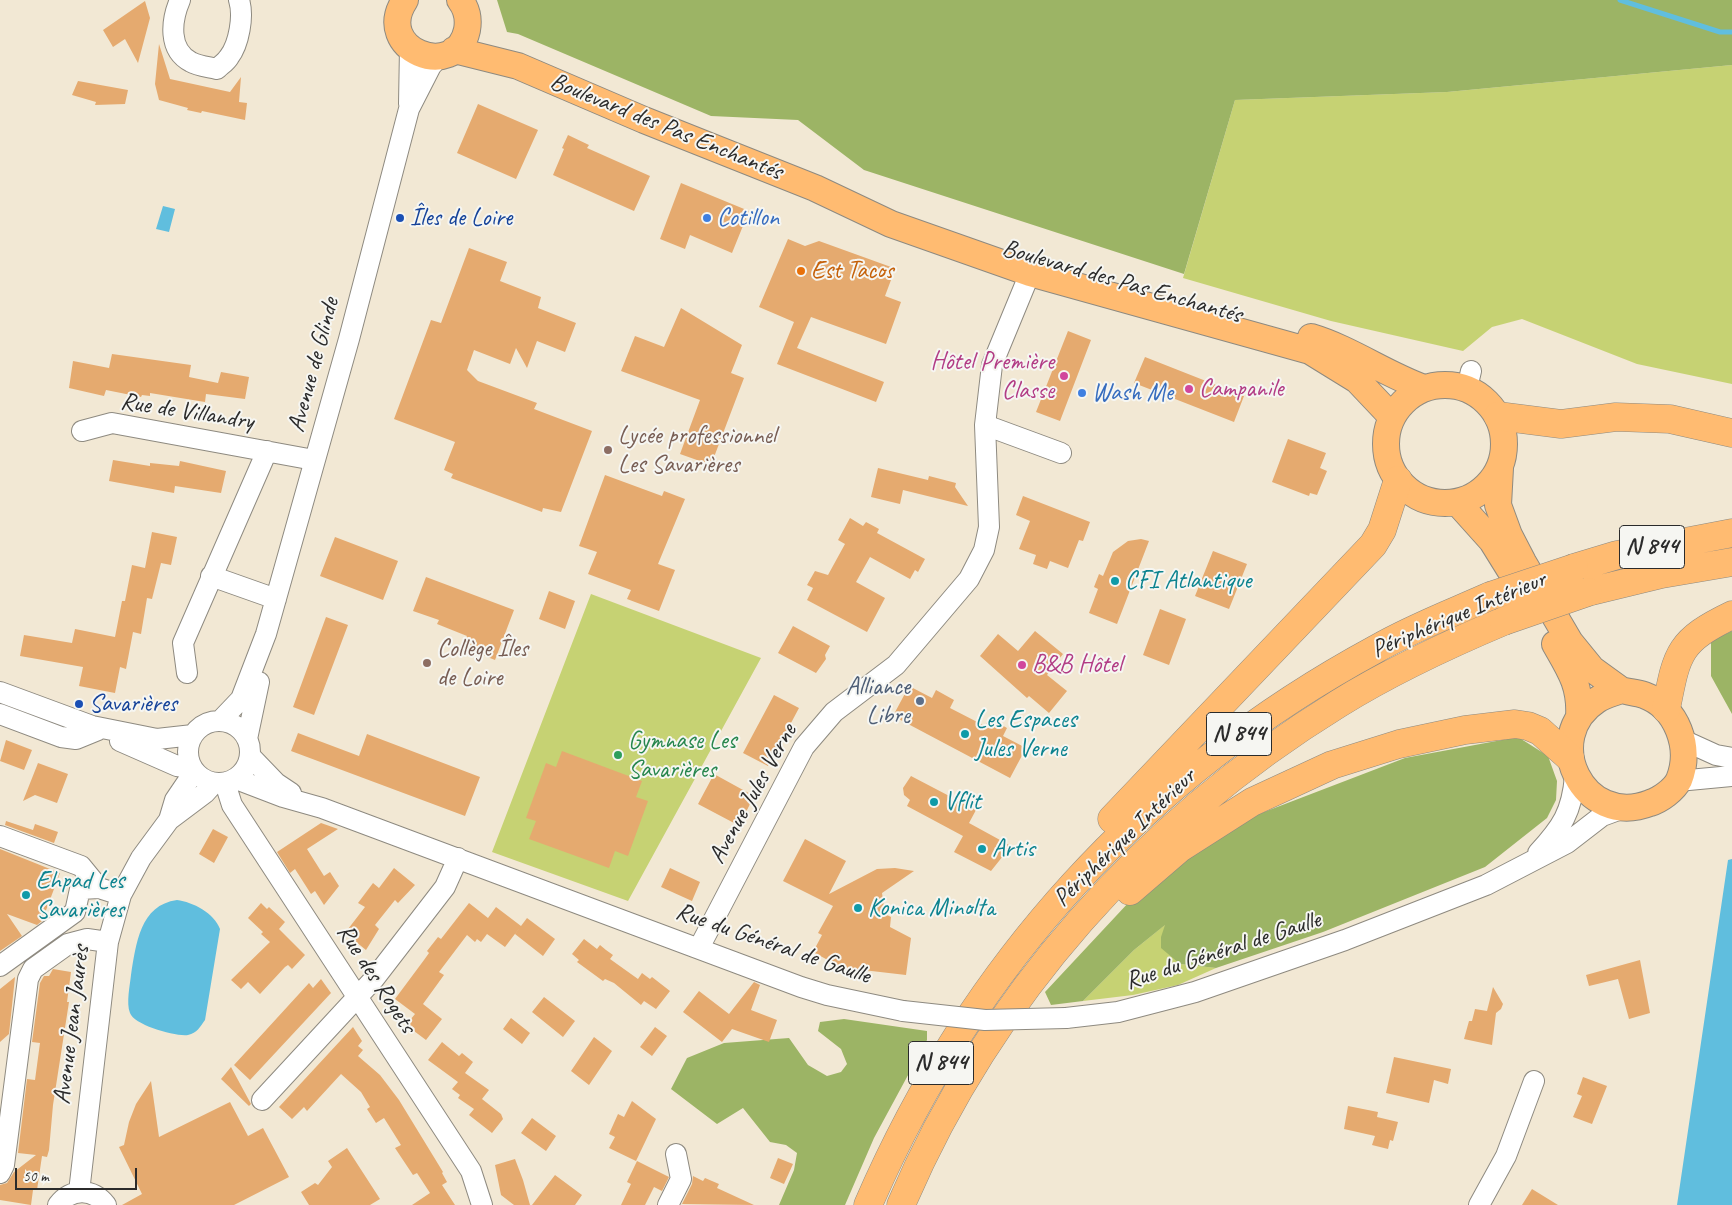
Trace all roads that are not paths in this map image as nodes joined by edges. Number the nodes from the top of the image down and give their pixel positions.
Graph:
1 (180, 0) edge
2 (239, 0) edge
3 (460, 0) edge
4 (398, 4) edge
5 (468, 27) junction
6 (410, 48) junction
7 (447, 53) junction
8 (518, 66) junction
9 (409, 109) junction
10 (815, 188) junction
11 (1030, 273) junction
12 (1424, 388) junction
13 (1498, 416) junction
14 (1392, 417) junction
15 (985, 424) junction
16 (82, 431) dead end
17 (1732, 433) edge
18 (267, 451) junction
19 (1061, 453) dead end
20 (314, 460) junction
21 (1500, 468) junction
22 (1398, 480) junction
23 (1457, 502) junction
24 (1732, 532) edge
25 (1732, 562) edge
26 (211, 576) junction
27 (276, 599) junction
28 (1732, 615) edge
29 (266, 634) junction
30 (187, 673) dead end
31 (1622, 690) junction
32 (0, 692) edge
33 (1666, 709) junction
34 (0, 714) edge
35 (1579, 717) junction
36 (220, 721) junction
37 (95, 728) junction
38 (193, 735) junction
39 (1684, 740) junction
40 (249, 747) junction
41 (1732, 758) edge
42 (1573, 767) junction
43 (193, 770) junction
44 (1732, 776) edge
45 (1678, 781) junction
46 (225, 782) junction
47 (322, 808) junction
48 (1621, 809) junction
49 (169, 820) junction
50 (0, 836) edge
51 (458, 858) junction
52 (1530, 862) junction
53 (99, 888) junction
54 (121, 895) junction
55 (1032, 931) junction
56 (108, 942) junction
57 (1060, 944) junction
58 (699, 948) junction
59 (0, 966) edge
60 (357, 998) junction
61 (9, 1049) edge
62 (1534, 1081) dead end
63 (262, 1100) dead end
64 (676, 1154) dead end
65 (0, 1173) edge
66 (79, 1192) junction
67 (58, 1205) edge
68 (106, 1205) edge
69 (482, 1205) edge
70 (668, 1205) edge
71 (868, 1205) edge
72 (901, 1205) edge
73 (1479, 1205) edge

1 - 2 street
3 - 5 main road
4 - 6 main road
5 - 7 main road
5 - 8 main road, Boulevard des Pas Enchantés
6 - 7 main road, Boulevard des Pas Enchantés
6 - 9 street, Avenue de Glinde
7 - 8 main road, Boulevard des Pas Enchantés
7 - 9 street, Avenue de Glinde
8 - 10 main road, Boulevard des Pas Enchantés
9 - 20 street, Avenue de Glinde
10 - 11 main road, Boulevard des Pas Enchantés
10 - 12 main road, Boulevard des Pas Enchantés
11 - 14 main road, Boulevard des Pas Enchantés
11 - 15 street, Avenue Jules Verne
12 - 13 main road
12 - 14 main road
13 - 17 highway
13 - 21 main road
14 - 22 main road
15 - 19 street
15 - 58 street, Avenue Jules Verne
16 - 18 street, Rue de Villandry
18 - 20 street, Rue de Villandry
18 - 26 street
20 - 27 street, Avenue de Glinde
21 - 23 main road
21 - 31 main road
22 - 23 main road
22 - 55 highway
23 - 35 main road
24 - 55 highway, Périphérique Intérieur / N 844, bridge
25 - 57 highway, N 844, bridge
26 - 27 street
26 - 30 street
27 - 29 street, Avenue de Glinde
28 - 33 highway
29 - 36 street, Avenue de Glinde
29 - 40 street, Avenue de Glinde
31 - 33 main road
31 - 35 main road
32 - 37 street
33 - 39 main road
34 - 37 street
35 - 42 main road
36 - 38 street
36 - 40 street
37 - 38 street
37 - 43 street
38 - 43 street
39 - 41 street
39 - 45 main road
40 - 46 street
40 - 47 street, Rue du Général de Gaulle
42 - 48 main road
42 - 52 street, Rue du Général de Gaulle
42 - 57 highway
43 - 46 street
43 - 49 street, Avenue Jean Jaurès
44 - 45 street
45 - 48 main road
46 - 47 street, Rue du Général de Gaulle
46 - 49 street, Avenue Jean Jaurès
46 - 60 street, Rue des Rogets
47 - 51 street, Rue du Général de Gaulle
48 - 52 street, Rue du Général de Gaulle
49 - 54 street, Avenue Jean Jaurès
50 - 53 street
51 - 58 street, Rue du Général de Gaulle
51 - 60 street
52 - 58 street, Rue du Général de Gaulle, bridge
53 - 54 street
53 - 59 street
54 - 56 street, Avenue Jean Jaurès
55 - 71 highway, Périphérique Intérieur / N 844
56 - 61 street
56 - 66 street, Avenue Jean Jaurès
57 - 72 highway, N 844
60 - 63 street
60 - 69 street, Rue des Rogets
61 - 65 street
62 - 73 street
64 - 70 street
66 - 67 street
66 - 68 street

